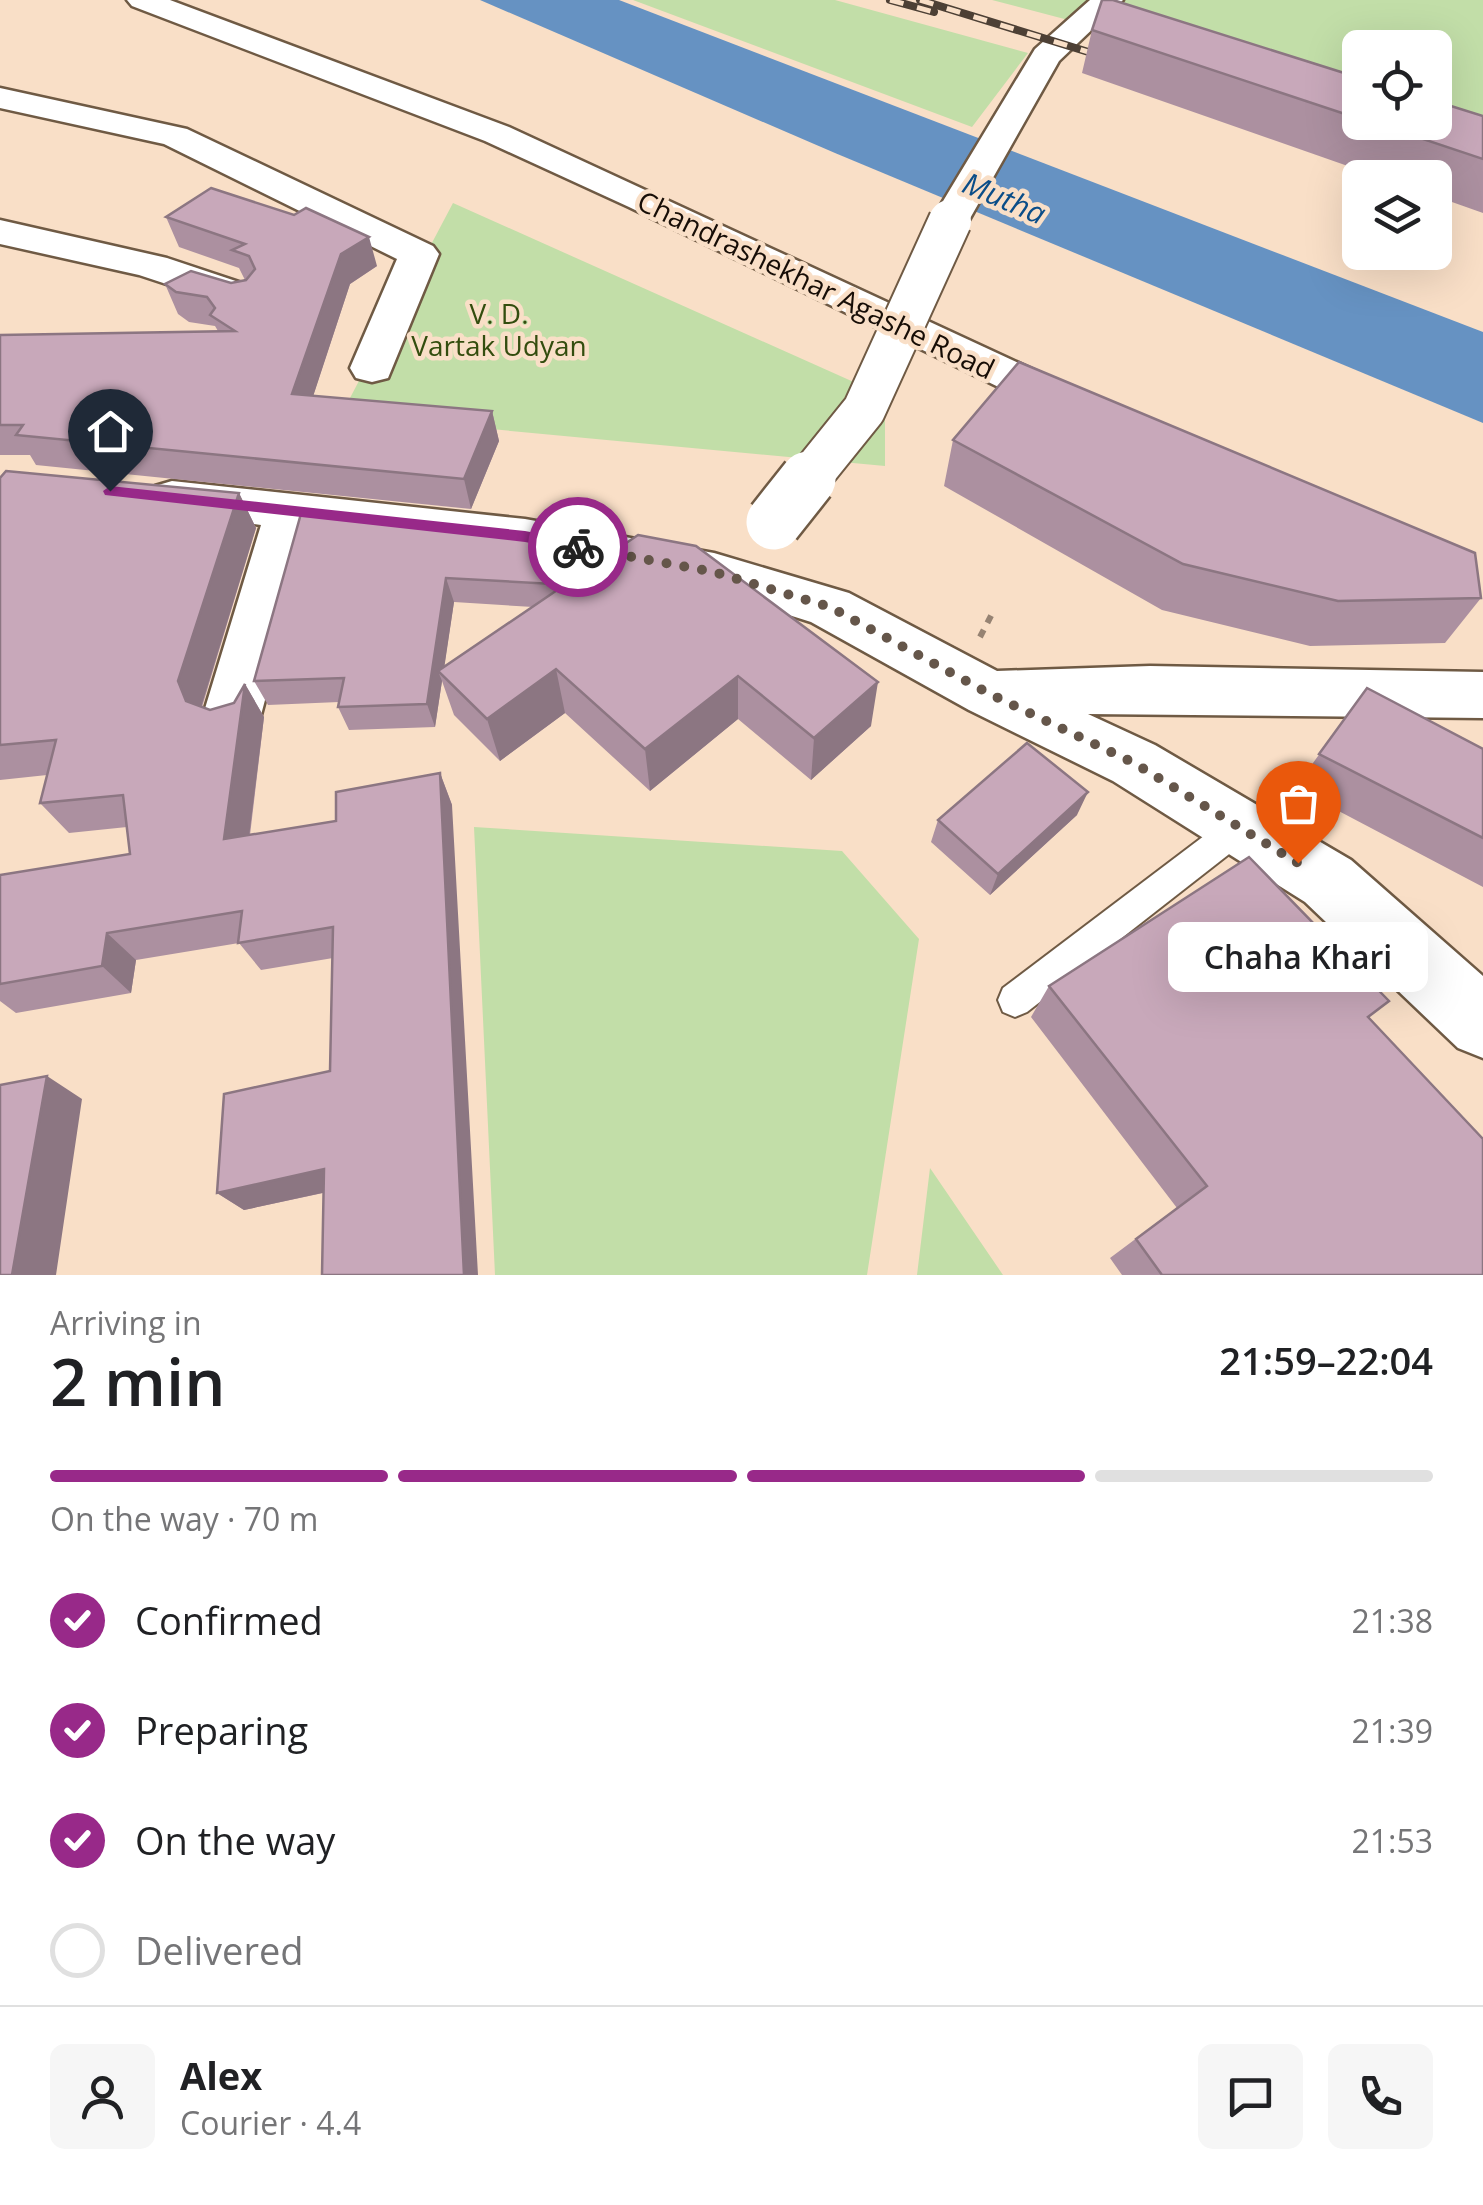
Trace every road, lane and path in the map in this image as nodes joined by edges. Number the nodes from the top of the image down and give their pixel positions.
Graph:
1 (142, 0) edge
2 (1108, 0) edge
3 (14, 101) edge
4 (0, 137) edge
5 (0, 232) edge
6 (242, 296) edge
7 (372, 368) dead end
8 (1107, 421) edge
9 (114, 492) edge
10 (290, 511) junction
11 (774, 522) dead end
12 (990, 694) junction
13 (1483, 695) edge
14 (232, 715) edge
15 (1240, 827) junction
16 (1015, 1000) dead end
17 (1483, 1023) edge

1 - 8 street, Chandrashekhar Agashe Road
2 - 11 street, bridge
3 - 4 street
3 - 7 street
5 - 6 street
9 - 10 street
10 - 12 street
10 - 14 street
12 - 13 street
12 - 15 street
15 - 16 lane
15 - 17 street

